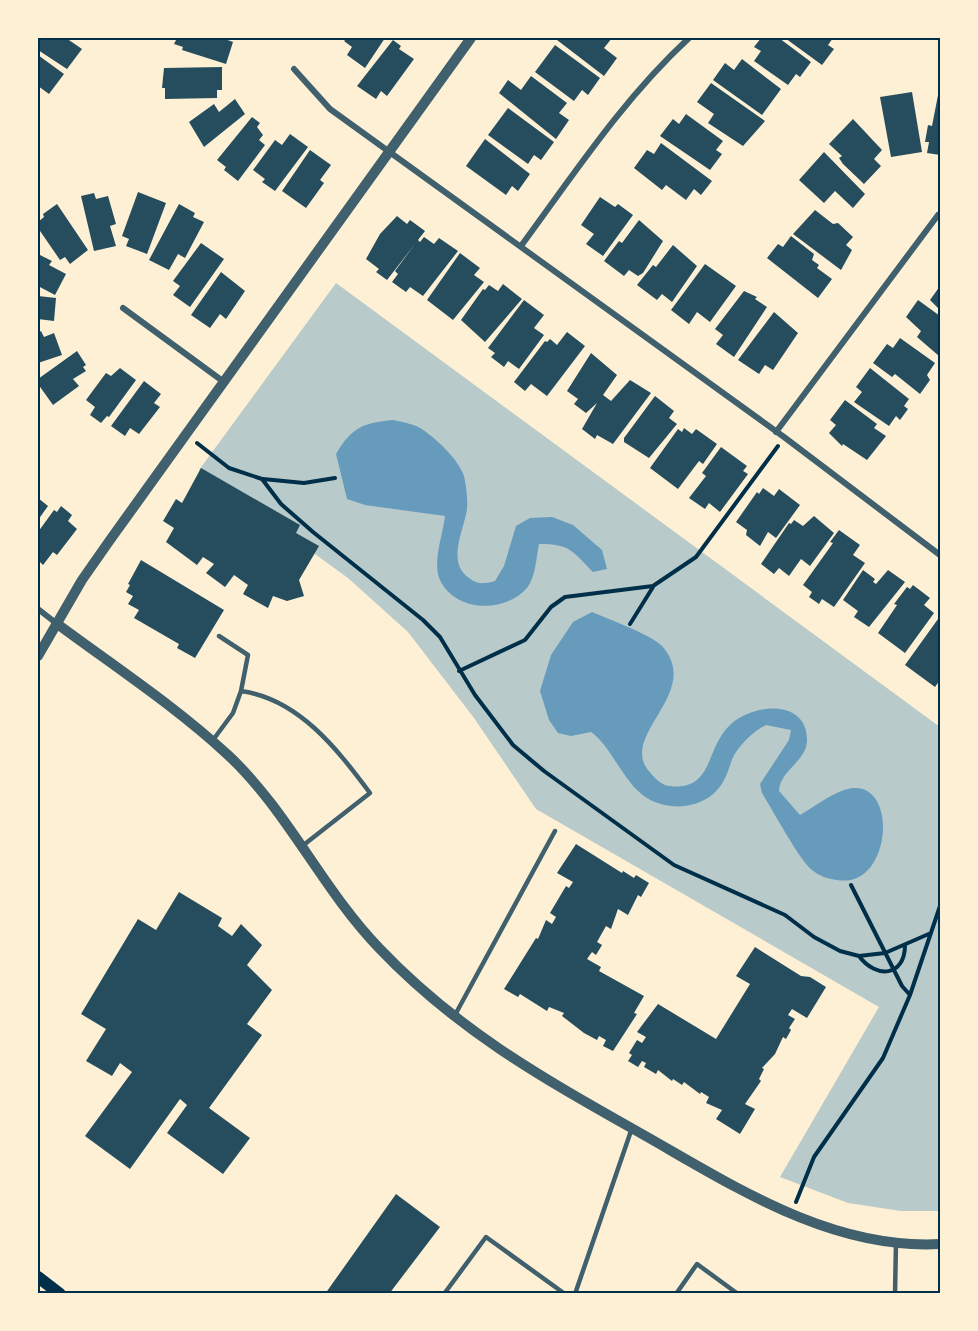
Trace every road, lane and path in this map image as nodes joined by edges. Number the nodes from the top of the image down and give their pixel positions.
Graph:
1 (471, 38) edge
2 (689, 38) edge
3 (294, 69) dead end
4 (389, 153) junction
5 (938, 216) dead end
6 (521, 246) junction
7 (123, 308) dead end
8 (224, 382) junction
9 (776, 432) junction
10 (186, 434) junction
11 (784, 438) junction
12 (335, 478) dead end
13 (262, 479) junction
14 (940, 555) edge
15 (653, 586) junction
16 (38, 609) edge
17 (56, 622) junction
18 (630, 624) dead end
19 (219, 636) dead end
20 (38, 656) edge
21 (459, 671) junction
22 (241, 691) junction
23 (211, 742) junction
24 (555, 831) dead end
25 (301, 847) junction
26 (851, 885) dead end
27 (940, 906) edge
28 (931, 933) junction
29 (905, 945) junction
30 (885, 954) junction
31 (859, 956) junction
32 (893, 969) junction
33 (910, 995) junction
34 (454, 1018) junction
35 (632, 1128) junction
36 (791, 1215) junction
37 (896, 1242) junction
38 (940, 1244) edge
39 (38, 1277) edge
40 (60, 1293) edge
41 (444, 1293) edge
42 (565, 1293) edge
43 (575, 1293) edge
44 (676, 1293) edge
45 (738, 1293) edge
46 (895, 1293) edge

1 - 4 street
2 - 6 street
3 - 4 street
4 - 6 street
4 - 8 street
5 - 9 street
6 - 9 street
7 - 8 street
8 - 10 street
9 - 11 street
10 - 13 path
10 - 17 street
11 - 14 street
11 - 15 path
12 - 13 path
13 - 21 path
15 - 18 path
15 - 21 path
16 - 17 street
17 - 20 street
17 - 23 street
19 - 22 lane
21 - 31 path
22 - 23 lane
22 - 25 lane
23 - 25 street
24 - 34 lane
25 - 34 street
26 - 30 path
27 - 28 path
28 - 29 path
28 - 33 path
29 - 30 path
29 - 32 path
30 - 31 path
30 - 32 path
31 - 32 path
32 - 33 path
33 - 36 path
34 - 35 street
35 - 36 street
35 - 43 lane
36 - 37 street
37 - 38 street
37 - 46 lane
39 - 40 main road
41 - 42 lane
44 - 45 lane

